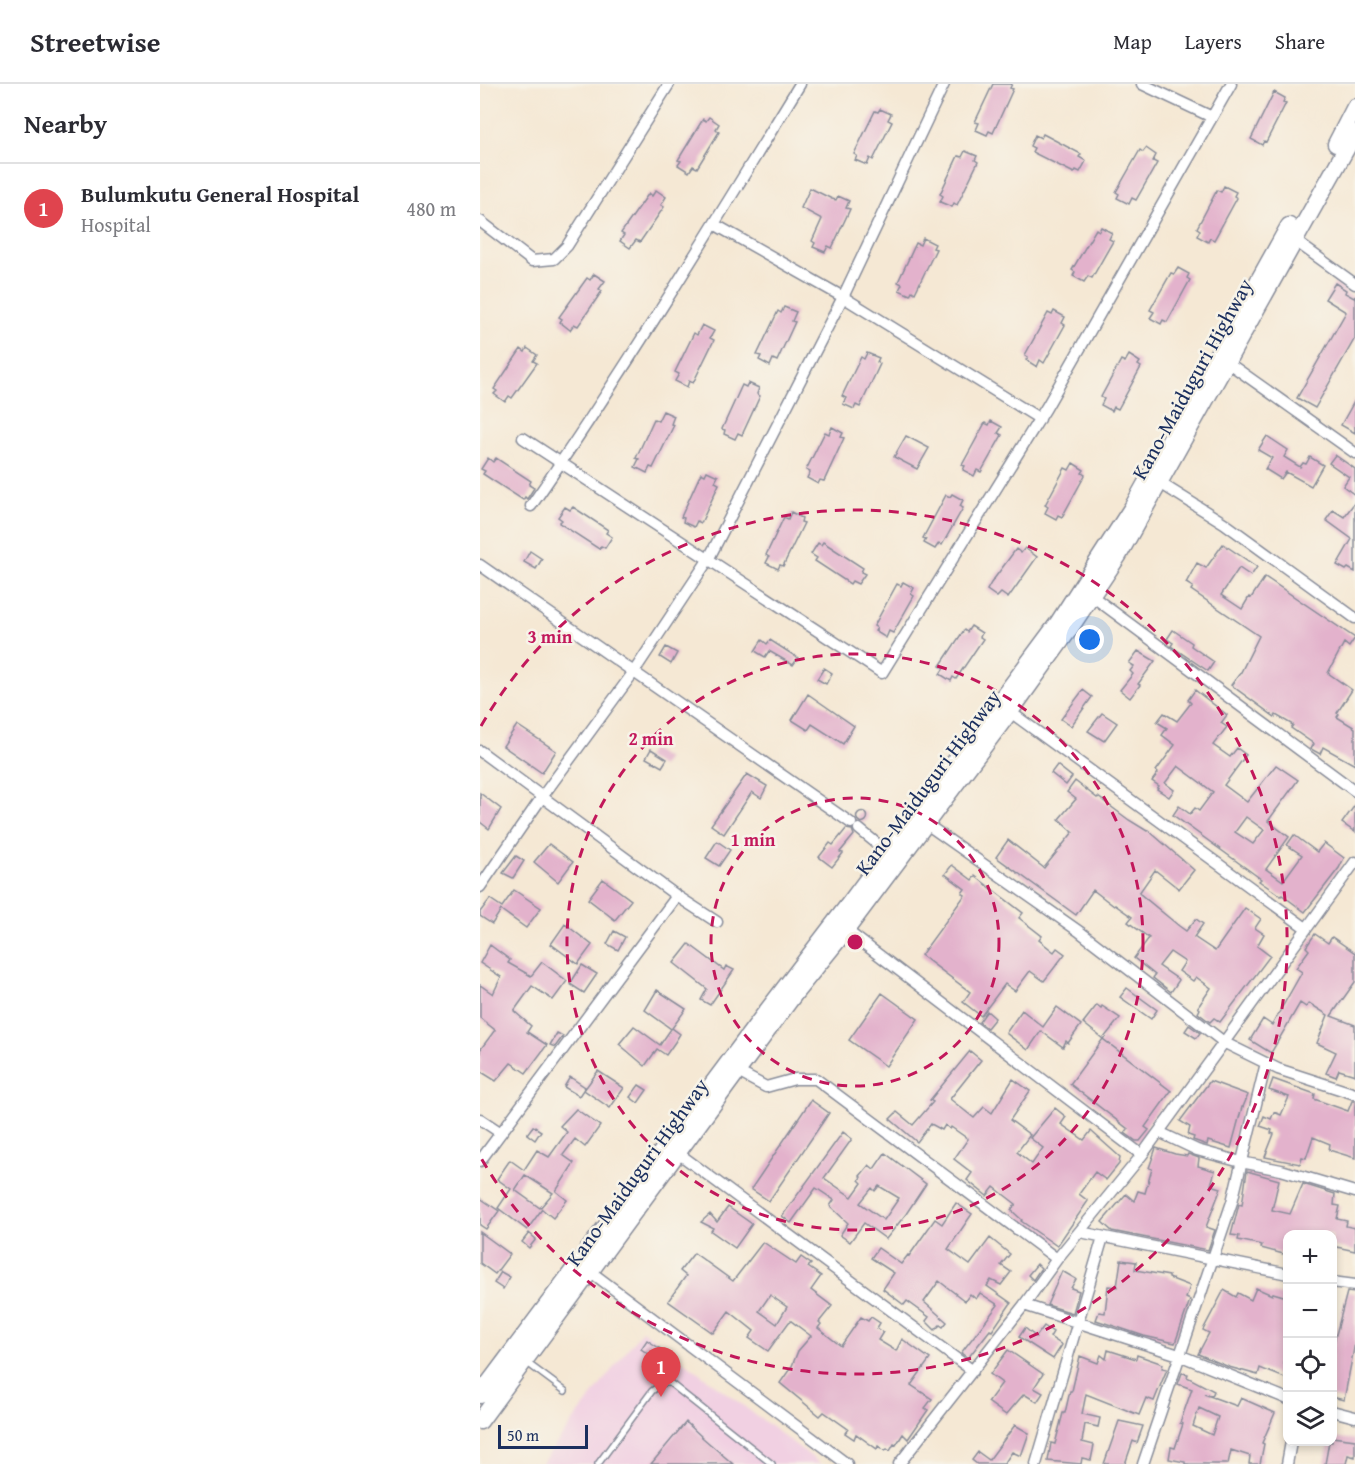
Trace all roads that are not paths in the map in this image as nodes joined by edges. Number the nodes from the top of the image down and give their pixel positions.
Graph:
1 (669, 84) edge
2 (800, 84) edge
3 (944, 84) edge
4 (1142, 84) edge
5 (1231, 84) edge
6 (1355, 107) edge
7 (1212, 117) junction
8 (1355, 133) edge
9 (480, 221) edge
10 (714, 224) junction
11 (1294, 240) junction
12 (1355, 284) edge
13 (843, 297) junction
14 (1227, 362) junction
15 (1040, 419) junction
16 (523, 438) dead end
17 (1355, 453) edge
18 (561, 463) junction
19 (1160, 483) junction
20 (531, 506) dead end
21 (708, 560) junction
22 (480, 565) edge
23 (1092, 596) junction
24 (1355, 618) edge
25 (633, 673) junction
26 (1009, 711) junction
27 (480, 751) edge
28 (1355, 791) edge
29 (542, 797) junction
30 (925, 822) junction
31 (892, 856) junction
32 (1355, 862) edge
33 (480, 887) edge
34 (677, 896) junction
35 (717, 922) dead end
36 (1306, 928) junction
37 (846, 930) junction
38 (1225, 1043) junction
39 (1266, 1063) junction
40 (738, 1072) junction
41 (1355, 1094) edge
42 (480, 1119) edge
43 (1159, 1132) junction
44 (501, 1133) junction
45 (678, 1153) junction
46 (1142, 1155) junction
47 (480, 1161) edge
48 (1241, 1162) junction
49 (1355, 1192) edge
50 (1080, 1232) junction
51 (1103, 1237) junction
52 (1057, 1259) junction
53 (1214, 1259) junction
54 (591, 1272) junction
55 (1283, 1273) edge
56 (1337, 1283) edge
57 (1355, 1285) edge
58 (1024, 1305) junction
59 (1077, 1323) junction
60 (1179, 1355) junction
61 (525, 1361) junction
62 (973, 1371) junction
63 (566, 1391) dead end
64 (480, 1395) edge
65 (1283, 1397) edge
66 (1337, 1412) edge
67 (1355, 1417) edge
68 (480, 1421) edge
69 (1290, 1446) edge
70 (598, 1464) edge
71 (772, 1464) edge
72 (847, 1464) edge
73 (899, 1464) edge
74 (1036, 1464) edge
75 (1143, 1464) edge
76 (1287, 1464) edge

1 - 9 street
2 - 10 street
3 - 13 street
4 - 7 street
5 - 7 street
6 - 31 highway, Kano-Maiduguri Highway
7 - 15 street
8 - 11 highway, Kano-Maiduguri Highway
10 - 13 street
10 - 18 street
11 - 12 street
11 - 14 highway, Kano-Maiduguri Highway
13 - 15 street
13 - 21 street
14 - 17 street
14 - 19 highway, Kano-Maiduguri Highway
15 - 21 street
16 - 18 street
18 - 20 street
18 - 21 street
19 - 23 highway, Kano-Maiduguri Highway
19 - 24 street
21 - 25 street
22 - 25 street
23 - 26 highway, Kano-Maiduguri Highway
23 - 28 street
25 - 29 street
25 - 31 street
26 - 30 highway, Kano-Maiduguri Highway
26 - 36 street
27 - 29 street
29 - 33 street
29 - 34 street
30 - 31 highway, Kano-Maiduguri Highway
30 - 38 street
31 - 37 highway, Kano-Maiduguri Highway
31 - 64 highway, Kano-Maiduguri Highway
32 - 36 street
34 - 35 street
34 - 44 street
36 - 38 street
37 - 40 highway, Kano-Maiduguri Highway
37 - 46 street
38 - 39 street
38 - 43 street
39 - 41 street
39 - 48 street
40 - 45 highway, Kano-Maiduguri Highway
40 - 52 street
42 - 44 street
43 - 46 street
43 - 48 street
44 - 47 street
45 - 54 highway, Kano-Maiduguri Highway
45 - 62 street
46 - 50 street
48 - 49 street
48 - 53 street
50 - 51 street
50 - 52 street
51 - 53 street
51 - 59 street
52 - 58 street
53 - 55 street
53 - 60 street
54 - 61 highway, Kano-Maiduguri Highway
54 - 72 street
56 - 57 street
58 - 59 street
58 - 62 street
59 - 60 street
59 - 74 street
60 - 65 street
60 - 75 street
61 - 63 lane
61 - 68 highway, Kano-Maiduguri Highway
62 - 73 street
66 - 67 street
69 - 76 street
70 - 71 lane

